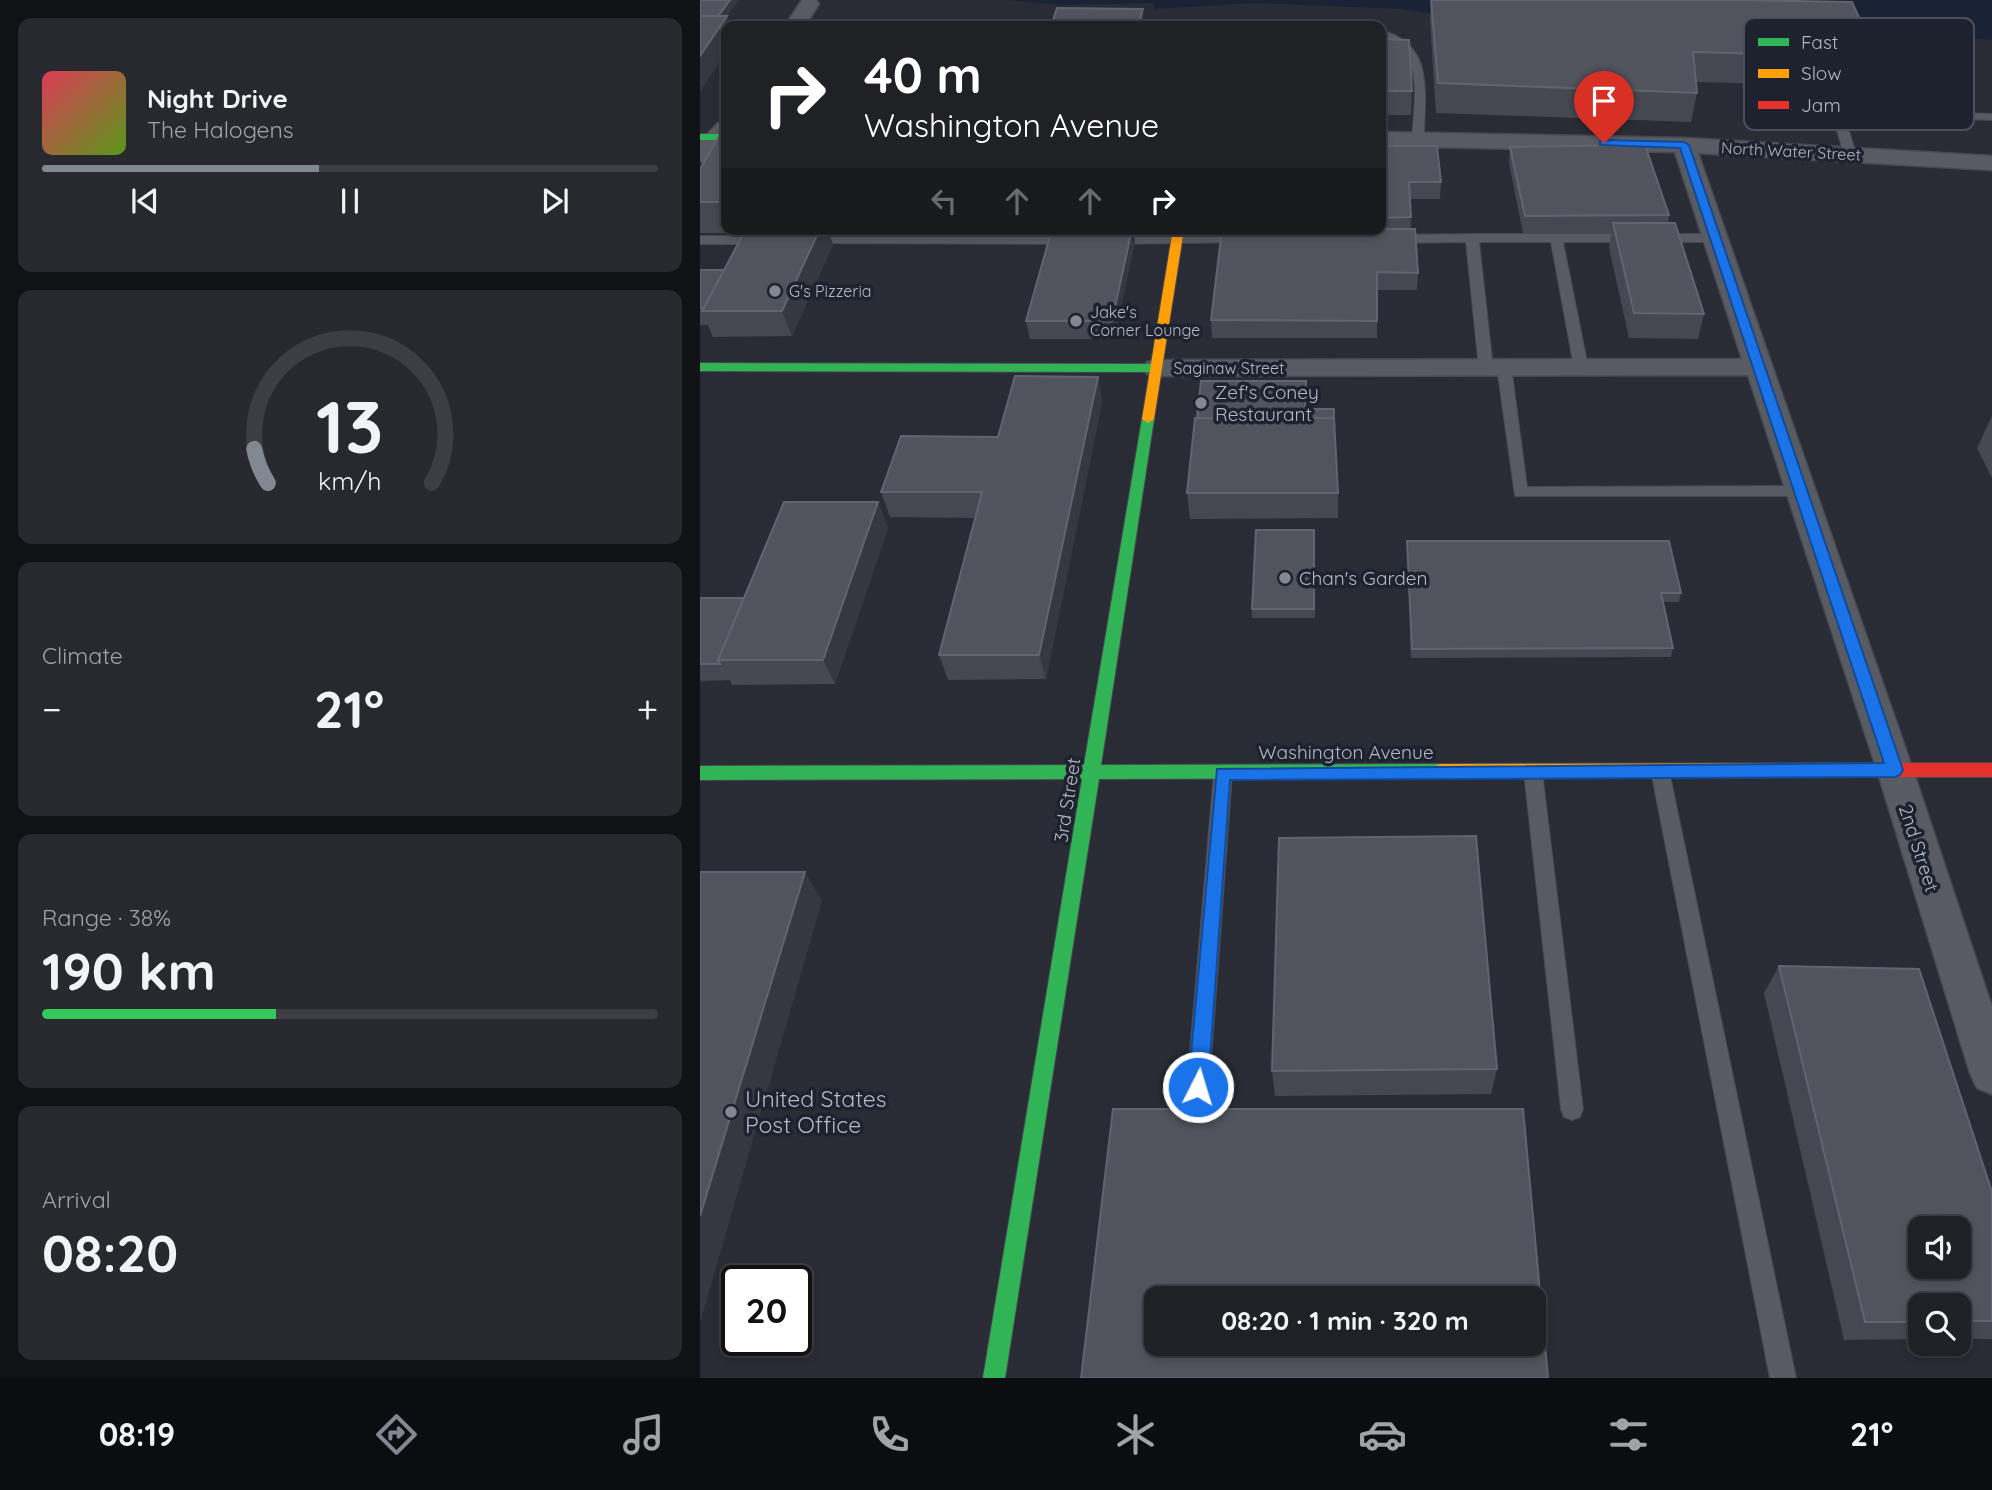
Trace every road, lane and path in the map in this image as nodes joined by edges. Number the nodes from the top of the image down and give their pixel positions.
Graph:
1 (809, 4) dead end
2 (798, 21) edge
3 (1386, 35) edge
4 (1974, 116) edge
5 (1992, 117) edge
6 (1843, 130) edge
7 (718, 135) edge
8 (1386, 139) edge
9 (1418, 139) junction
10 (1684, 145) junction
11 (1850, 154) junction
12 (700, 155) edge
13 (1992, 163) edge
14 (1164, 235) edge
15 (1178, 235) edge
16 (1193, 235) edge
17 (1556, 238) junction
18 (1716, 238) junction
19 (1253, 239) edge
20 (1377, 239) edge
21 (1472, 239) junction
22 (700, 240) edge
23 (700, 367) edge
24 (1581, 367) junction
25 (1759, 367) junction
26 (1157, 368) junction
27 (1495, 368) junction
28 (1800, 491) junction
29 (1895, 770) junction
30 (1992, 770) edge
31 (1660, 771) junction
32 (1533, 772) junction
33 (700, 773) edge
34 (1223, 773) junction
35 (1092, 774) junction
36 (1992, 1073) edge
37 (1198, 1087) dead end
38 (1572, 1109) dead end
39 (994, 1378) edge
40 (1783, 1378) edge

1 - 2 street
3 - 9 lane
4 - 5 lane
6 - 11 lane
7 - 12 street
8 - 9 street, North Water Street
9 - 10 street, North Water Street
10 - 11 street, North Water Street
10 - 18 street, 2nd Street
11 - 13 street, North Water Street
14 - 22 lane
15 - 26 street, 3rd Street
16 - 19 lane
17 - 18 lane
17 - 21 lane
17 - 24 lane
18 - 25 street, 2nd Street
20 - 21 lane
21 - 27 lane
23 - 26 street, Saginaw Street
24 - 25 street, Saginaw Street
24 - 27 street, Saginaw Street
25 - 28 street, 2nd Street
26 - 27 street, Saginaw Street
26 - 35 street, 3rd Street
27 - 28 lane
28 - 29 street, 2nd Street
29 - 30 street, Washington Avenue
29 - 31 street, Washington Avenue
29 - 36 street, 2nd Street
31 - 32 street, Washington Avenue
31 - 40 lane
32 - 34 street, Washington Avenue
32 - 38 lane
33 - 35 street, Washington Avenue
34 - 35 street, Washington Avenue
34 - 37 lane
35 - 39 street, 3rd Street

